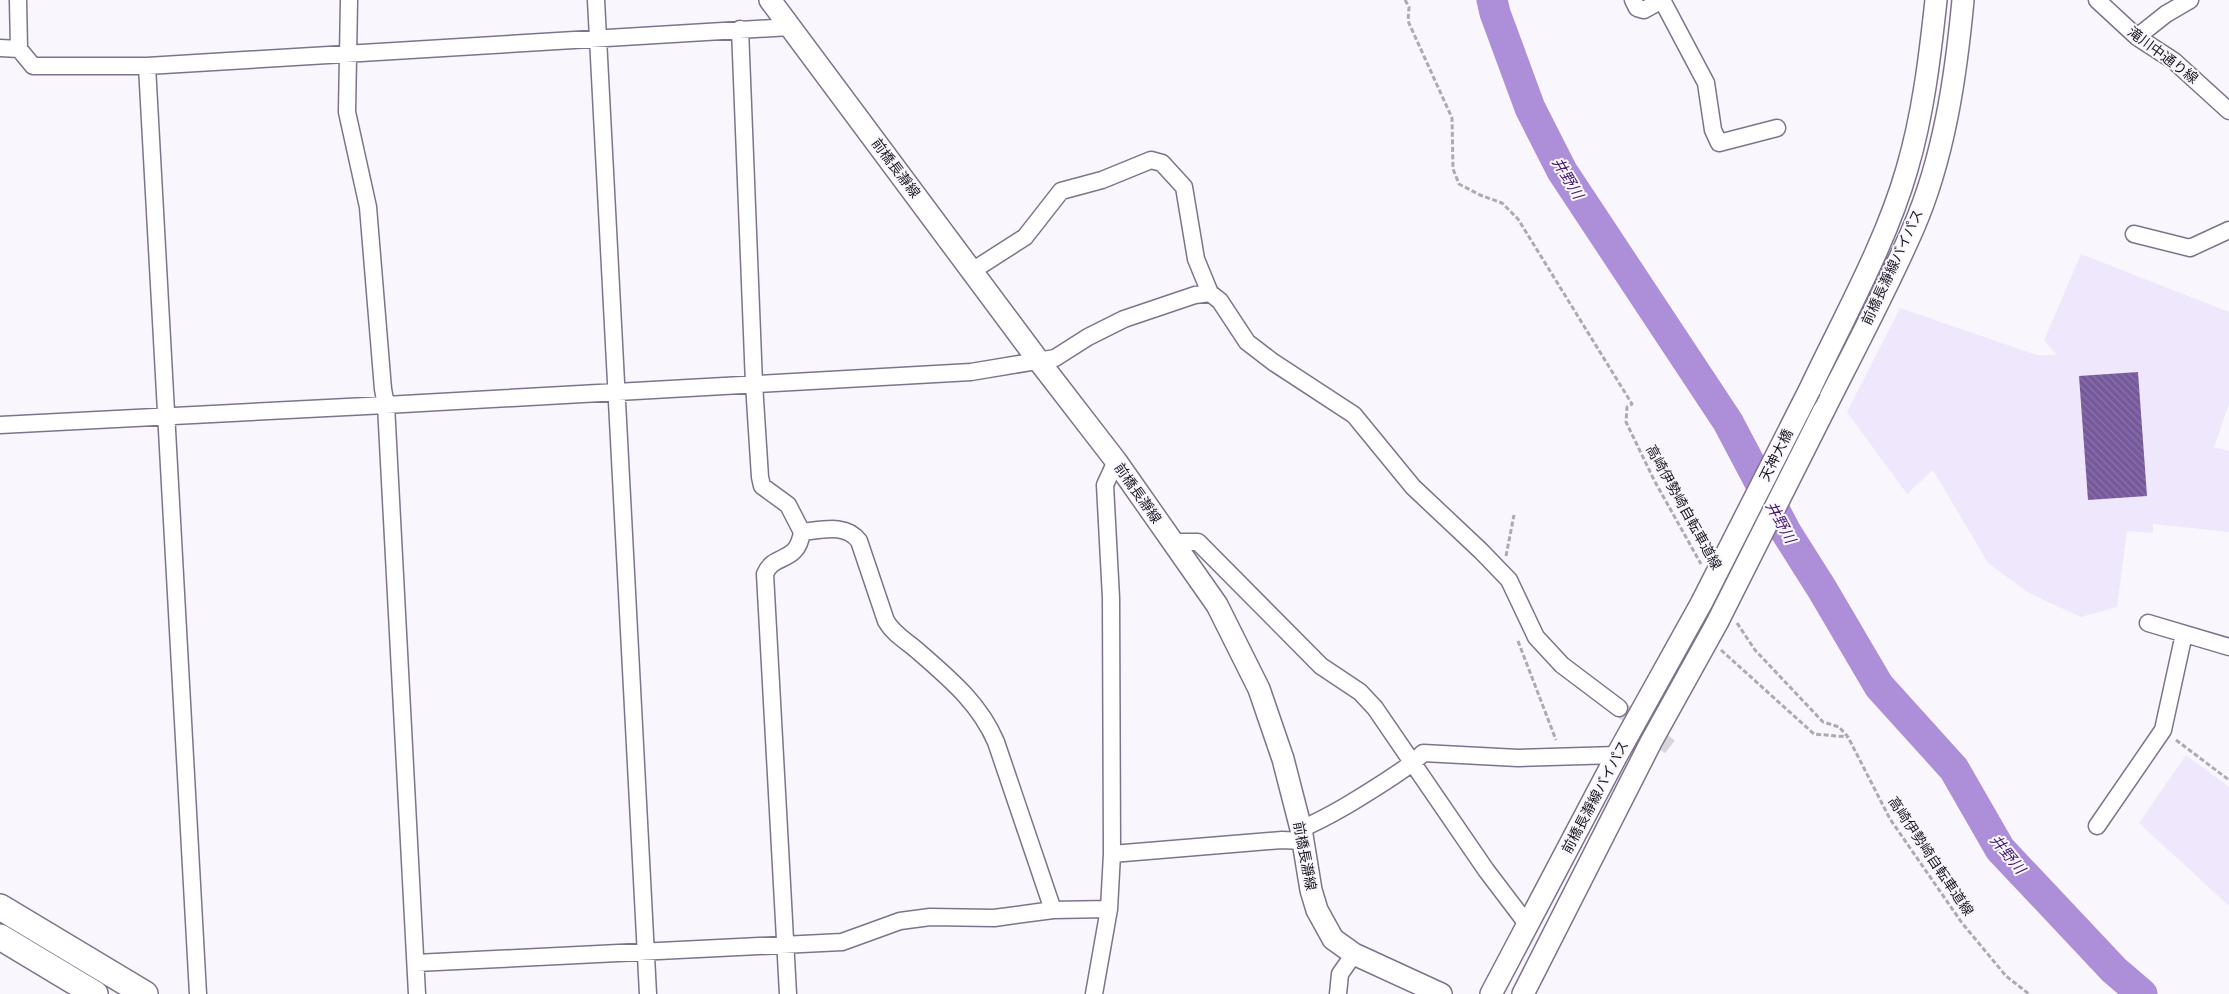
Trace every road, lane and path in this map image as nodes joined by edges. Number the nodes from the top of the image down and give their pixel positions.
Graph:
1 (18, 0) edge
2 (349, 0) edge
3 (596, 0) edge
4 (770, 0) edge
5 (1405, 0) edge
6 (1633, 0) edge
7 (1662, 0) edge
8 (1936, 0) edge
9 (1963, 0) edge
10 (2097, 0) edge
11 (2190, 0) edge
12 (790, 27) junction
13 (740, 29) junction
14 (2137, 37) junction
15 (598, 38) junction
16 (0, 48) edge
17 (19, 49) junction
18 (348, 53) junction
19 (147, 66) junction
20 (2229, 111) edge
21 (1777, 128) dead end
22 (2229, 230) edge
23 (2134, 234) dead end
24 (972, 271) junction
25 (1210, 293) junction
26 (1038, 360) junction
27 (754, 384) junction
28 (1810, 389) joint
29 (615, 391) junction
30 (386, 405) junction
31 (1824, 410) joint
32 (166, 416) junction
33 (0, 425) edge
34 (1116, 461) junction
35 (802, 532) junction
36 (1172, 542) junction
37 (1704, 569) dead end
38 (1702, 602) joint
39 (1726, 622) junction
40 (2148, 623) dead end
41 (2184, 634) junction
42 (1717, 647) dead end
43 (2229, 647) edge
44 (1619, 708) tunnel mouth
45 (2163, 730) junction
46 (1848, 737) junction
47 (1617, 755) junction
48 (1412, 764) junction
49 (2229, 780) edge
50 (2097, 826) dead end
51 (1302, 835) junction
52 (1112, 854) junction
53 (0, 907) edge
54 (1109, 908) junction
55 (1053, 910) junction
56 (1526, 924) junction
57 (0, 937) edge
58 (786, 946) junction
59 (646, 953) junction
60 (1354, 954) junction
61 (416, 964) junction
62 (1332, 992) edge
63 (96, 994) edge
64 (145, 994) edge
65 (198, 994) edge
66 (417, 994) edge
67 (648, 994) edge
68 (788, 994) edge
69 (1094, 994) edge
70 (1441, 994) edge
71 (1491, 994) edge
72 (1523, 994) edge
73 (2029, 994) edge

1 - 17 street
2 - 18 street
3 - 15 street
4 - 12 main road, 前橋長瀞線
5 - 37 path, 高崎伊勢崎自転車道線
6 - 7 street
7 - 21 street
8 - 28 main road, 前橋長瀞線バイパス
9 - 31 main road, 前橋長瀞線バイパス
10 - 14 street, 滝川中通り線
11 - 14 street
12 - 13 street
12 - 24 main road, 前橋長瀞線
13 - 15 street
13 - 27 street
14 - 20 street, 滝川中通り線
15 - 18 street
15 - 29 street
16 - 17 street
17 - 19 street
18 - 19 street
18 - 30 street
19 - 32 street
22 - 23 street
24 - 25 street
24 - 26 main road, 前橋長瀞線
25 - 26 street
25 - 44 street
26 - 27 street
26 - 34 main road, 前橋長瀞線
27 - 29 street
27 - 35 street
28 - 38 main road, 天神大橋, bridge
29 - 30 street
29 - 59 street
30 - 32 street
30 - 61 street
31 - 39 main road, 天神大橋, bridge
32 - 33 street
32 - 65 street
34 - 36 main road, 前橋長瀞線
34 - 52 street
35 - 55 street
35 - 58 street
36 - 48 street
36 - 51 main road, 前橋長瀞線
38 - 47 main road, 前橋長瀞線バイパス
39 - 46 path, 高崎伊勢崎自転車道線
39 - 72 main road, 前橋長瀞線バイパス
40 - 41 street
41 - 43 street
41 - 45 street
42 - 46 path
45 - 49 path
45 - 50 street
46 - 73 path, 高崎伊勢崎自転車道線
47 - 48 street
47 - 56 main road, 前橋長瀞線バイパス
48 - 51 street
48 - 56 street
51 - 52 street
51 - 60 main road, 前橋長瀞線
52 - 54 street
53 - 64 highway
54 - 55 street
54 - 69 street
55 - 58 street
56 - 71 main road, 前橋長瀞線バイパス
57 - 63 highway
58 - 59 street
58 - 68 street
59 - 61 street
59 - 67 street
60 - 62 street
60 - 70 main road, 前橋長瀞線
61 - 66 street

